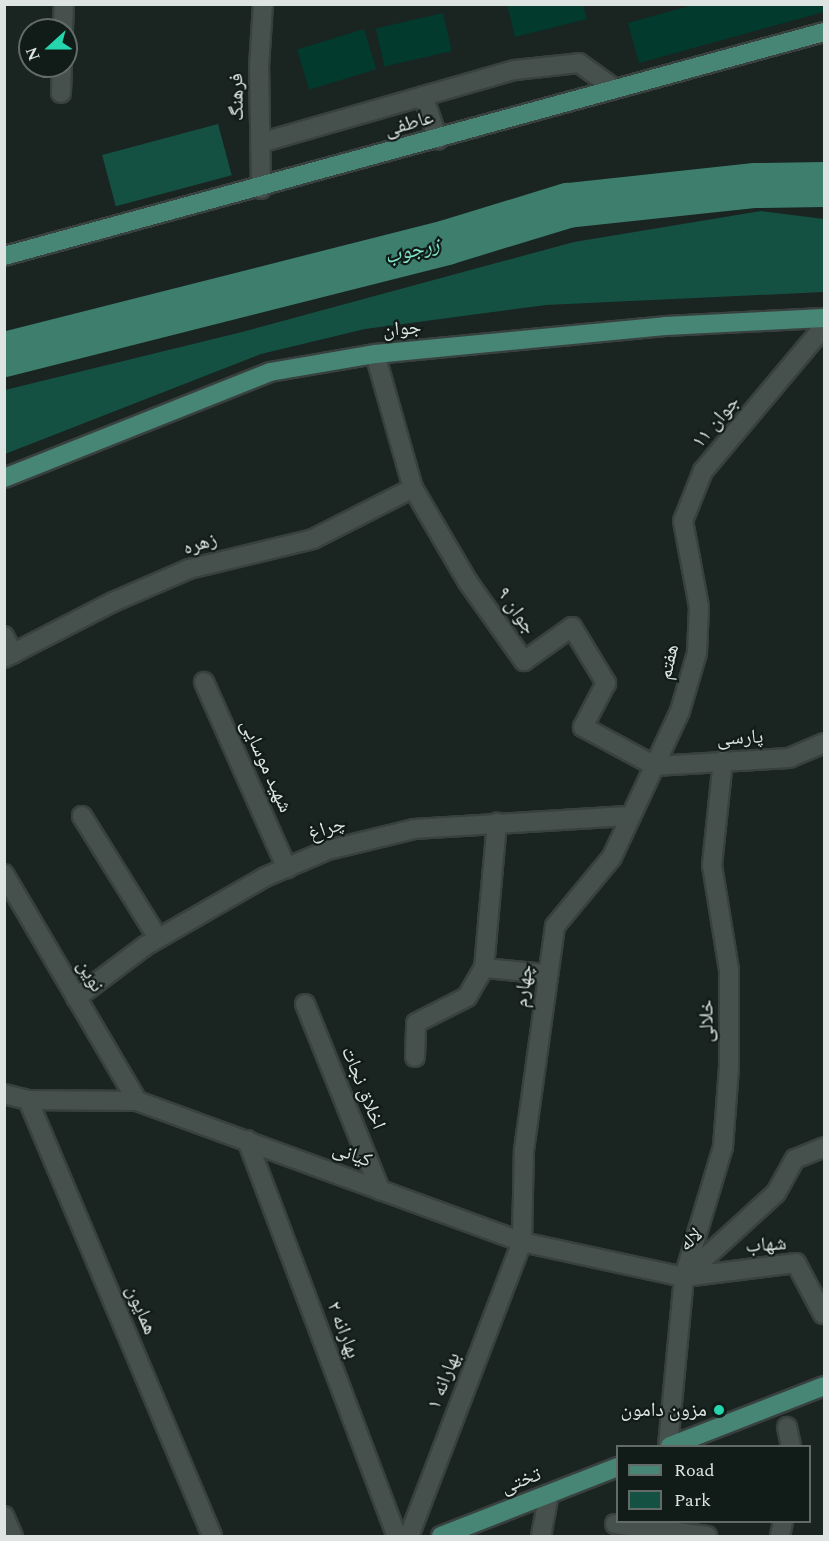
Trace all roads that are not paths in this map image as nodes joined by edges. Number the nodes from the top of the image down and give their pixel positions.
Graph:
1 (263, 4) edge
2 (825, 32) edge
3 (62, 78) edge
4 (615, 89) junction
5 (61, 93) dead end
6 (423, 96) junction
7 (438, 138) junction
8 (260, 143) junction
9 (261, 189) junction
10 (4, 256) edge
11 (825, 318) edge
12 (825, 327) edge
13 (375, 354) junction
14 (4, 478) edge
15 (413, 488) junction
16 (690, 564) joint
17 (4, 636) edge
18 (9, 656) edge
19 (204, 682) dead end
20 (825, 743) edge
21 (723, 761) junction
22 (655, 766) junction
23 (82, 816) dead end
24 (628, 816) junction
25 (497, 823) junction
26 (287, 868) junction
27 (4, 874) edge
28 (158, 938) junction
29 (484, 968) junction
30 (548, 974) junction
31 (76, 998) junction
32 (305, 1004) dead end
33 (415, 1057) dead end
34 (4, 1094) edge
35 (28, 1100) junction
36 (136, 1101) junction
37 (246, 1140) junction
38 (825, 1147) edge
39 (380, 1190) junction
40 (522, 1242) junction
41 (684, 1277) junction
42 (823, 1314) dead end
43 (825, 1386) edge
44 (787, 1427) dead end
45 (669, 1445) edge
46 (672, 1445) edge
47 (791, 1445) edge
48 (616, 1468) edge
49 (549, 1494) junction
50 (4, 1516) edge
51 (615, 1524) edge
52 (13, 1536) edge
53 (212, 1536) edge
54 (397, 1536) edge
55 (409, 1536) edge
56 (441, 1536) edge
57 (541, 1536) edge
58 (707, 1536) edge

1 - 8 street, فرهنگ
2 - 4 main road, عاطفی
3 - 5 street
4 - 6 street
4 - 7 main road, عاطفی
6 - 7 street
6 - 8 street
7 - 9 main road, عاطفی
8 - 9 street, فرهنگ
9 - 10 main road, عاطفی
11 - 13 main road, جوان
12 - 16 street, جوان ۱۱
13 - 14 main road, جوان
13 - 15 street, جوان ۹
15 - 18 street, زهره
15 - 22 street, جوان ۹
16 - 22 street, هفتم
17 - 18 street
19 - 26 street, شهید موسایی
20 - 21 street, پارسی
21 - 22 street, پارسی
21 - 41 street, خلالی
22 - 24 street, چهارم
23 - 28 street
24 - 25 street, چراغ
24 - 30 street, چهارم
25 - 26 street, چراغ
25 - 29 street
26 - 28 street, چراغ
27 - 31 street, نوین
28 - 31 street, چراغ
29 - 30 street
29 - 33 street
30 - 40 street, چهارم
31 - 36 street, نوین
32 - 39 street, اخلاق نجات
34 - 35 street, کیانی
35 - 36 street, کیانی
35 - 53 street, همایون
36 - 37 street, کیانی
37 - 39 street, کیانی
37 - 54 street, بهارانه ۲
38 - 41 street, لاله
39 - 40 street, کیانی
40 - 41 street, کیانی
40 - 55 street, بهارانه ۱
41 - 42 street, شهاب
41 - 45 street, لاله
43 - 46 main road
44 - 47 street
48 - 49 main road, تختی
49 - 56 main road, تختی
49 - 57 street
50 - 52 street
51 - 58 street

